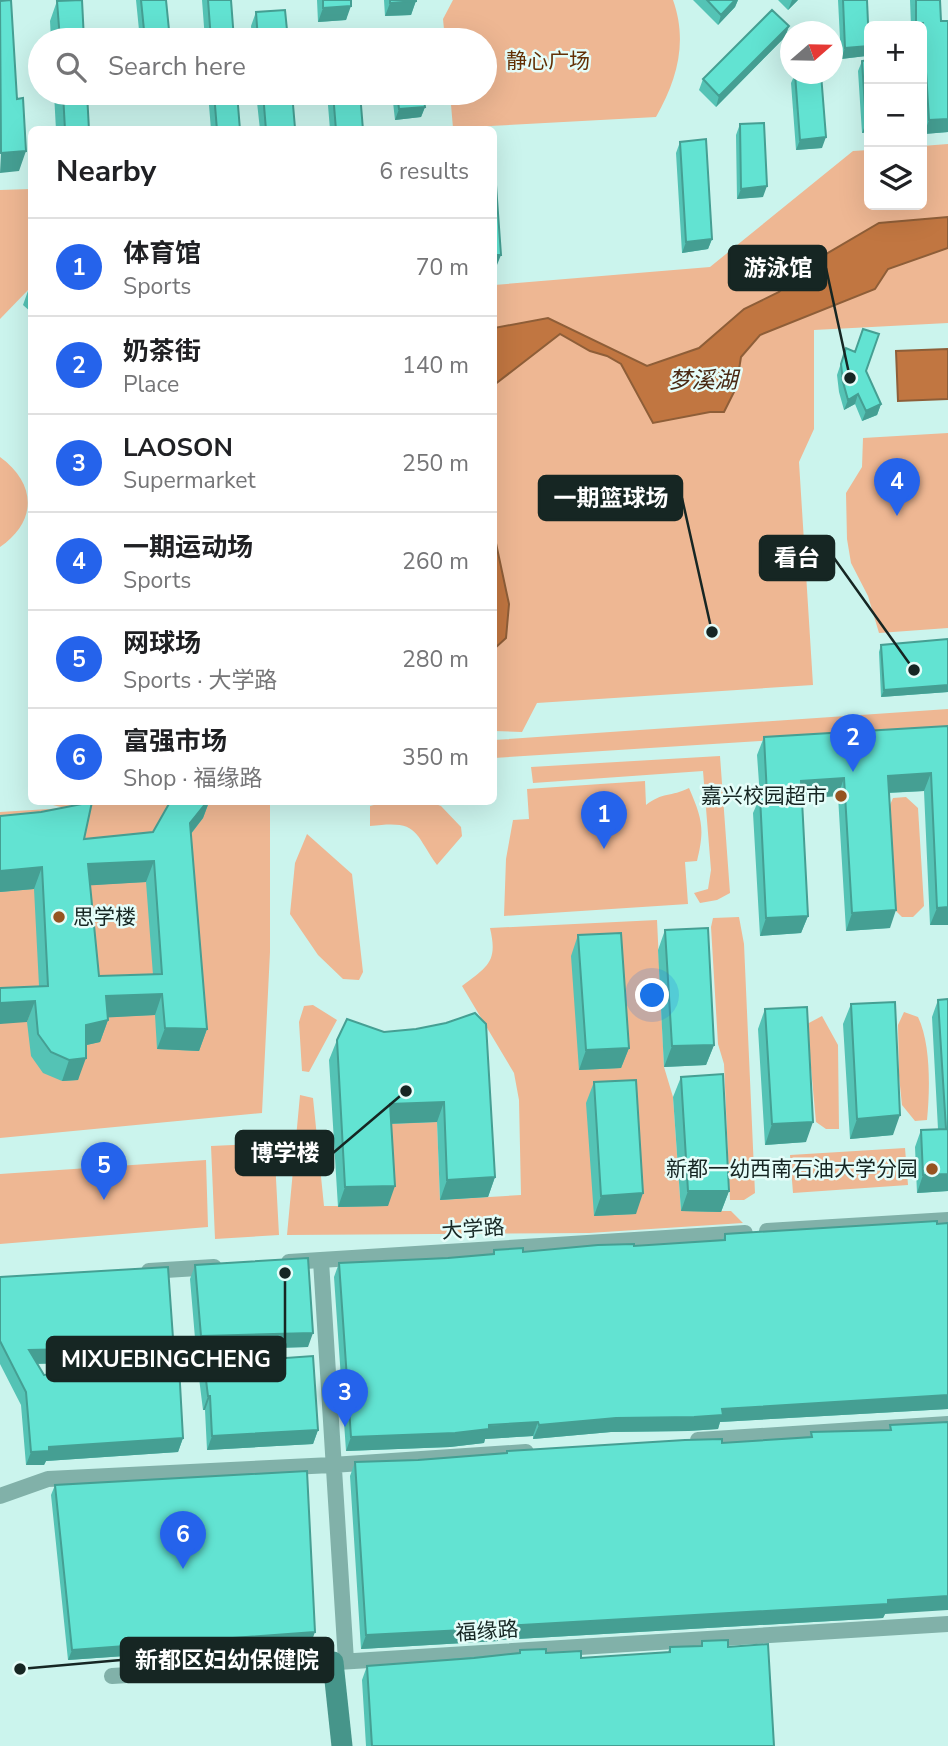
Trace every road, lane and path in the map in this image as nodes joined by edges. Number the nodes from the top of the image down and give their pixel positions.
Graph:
1 (948, 1220) edge
2 (321, 1261) junction
3 (266, 1264) edge
4 (225, 1266) edge
5 (132, 1272) edge
6 (948, 1424) edge
7 (686, 1441) edge
8 (546, 1451) edge
9 (332, 1465) junction
10 (0, 1496) edge
11 (948, 1624) edge
12 (339, 1662) junction
13 (112, 1676) dead end
14 (342, 1746) edge

1 - 2 street, 大学路
2 - 3 street, 大学路
2 - 9 street
4 - 5 street
6 - 7 street
8 - 9 street
9 - 10 street
9 - 12 street
11 - 12 street, 福缘路
12 - 13 street, 福缘路
12 - 14 street

